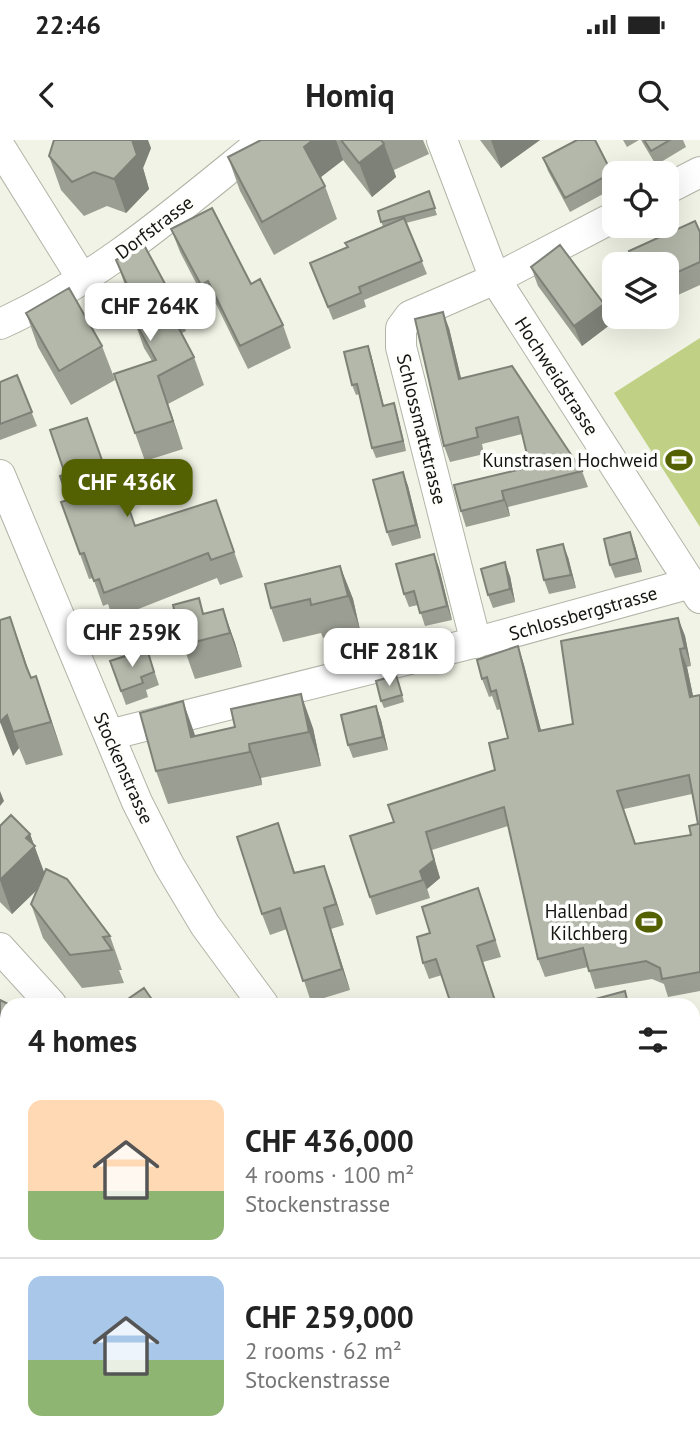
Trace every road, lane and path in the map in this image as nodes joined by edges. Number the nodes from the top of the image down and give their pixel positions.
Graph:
1 (264, 140) edge
2 (442, 140) edge
3 (0, 147) edge
4 (700, 172) edge
5 (679, 183) edge
6 (602, 223) edge
7 (83, 279) junction
8 (495, 279) junction
9 (0, 324) edge
10 (0, 475) edge
11 (12, 535) edge
12 (695, 591) edge
13 (476, 642) junction
14 (109, 735) junction
15 (0, 948) edge
16 (46, 998) edge
17 (259, 998) edge

1 - 7 street, Dorfstrasse
2 - 8 street, Hochweidstrasse
3 - 7 street
4 - 5 street
6 - 8 street, Schlossmattstrasse
7 - 9 street, Dorfstrasse
8 - 12 street, Hochweidstrasse
8 - 13 street, Schlossmattstrasse
10 - 11 street, Stockenstrasse
11 - 14 street, Stockenstrasse
12 - 13 street, Schlossbergstrasse
13 - 14 street, Schlossbergstrasse
14 - 17 street, Stockenstrasse
15 - 16 street

